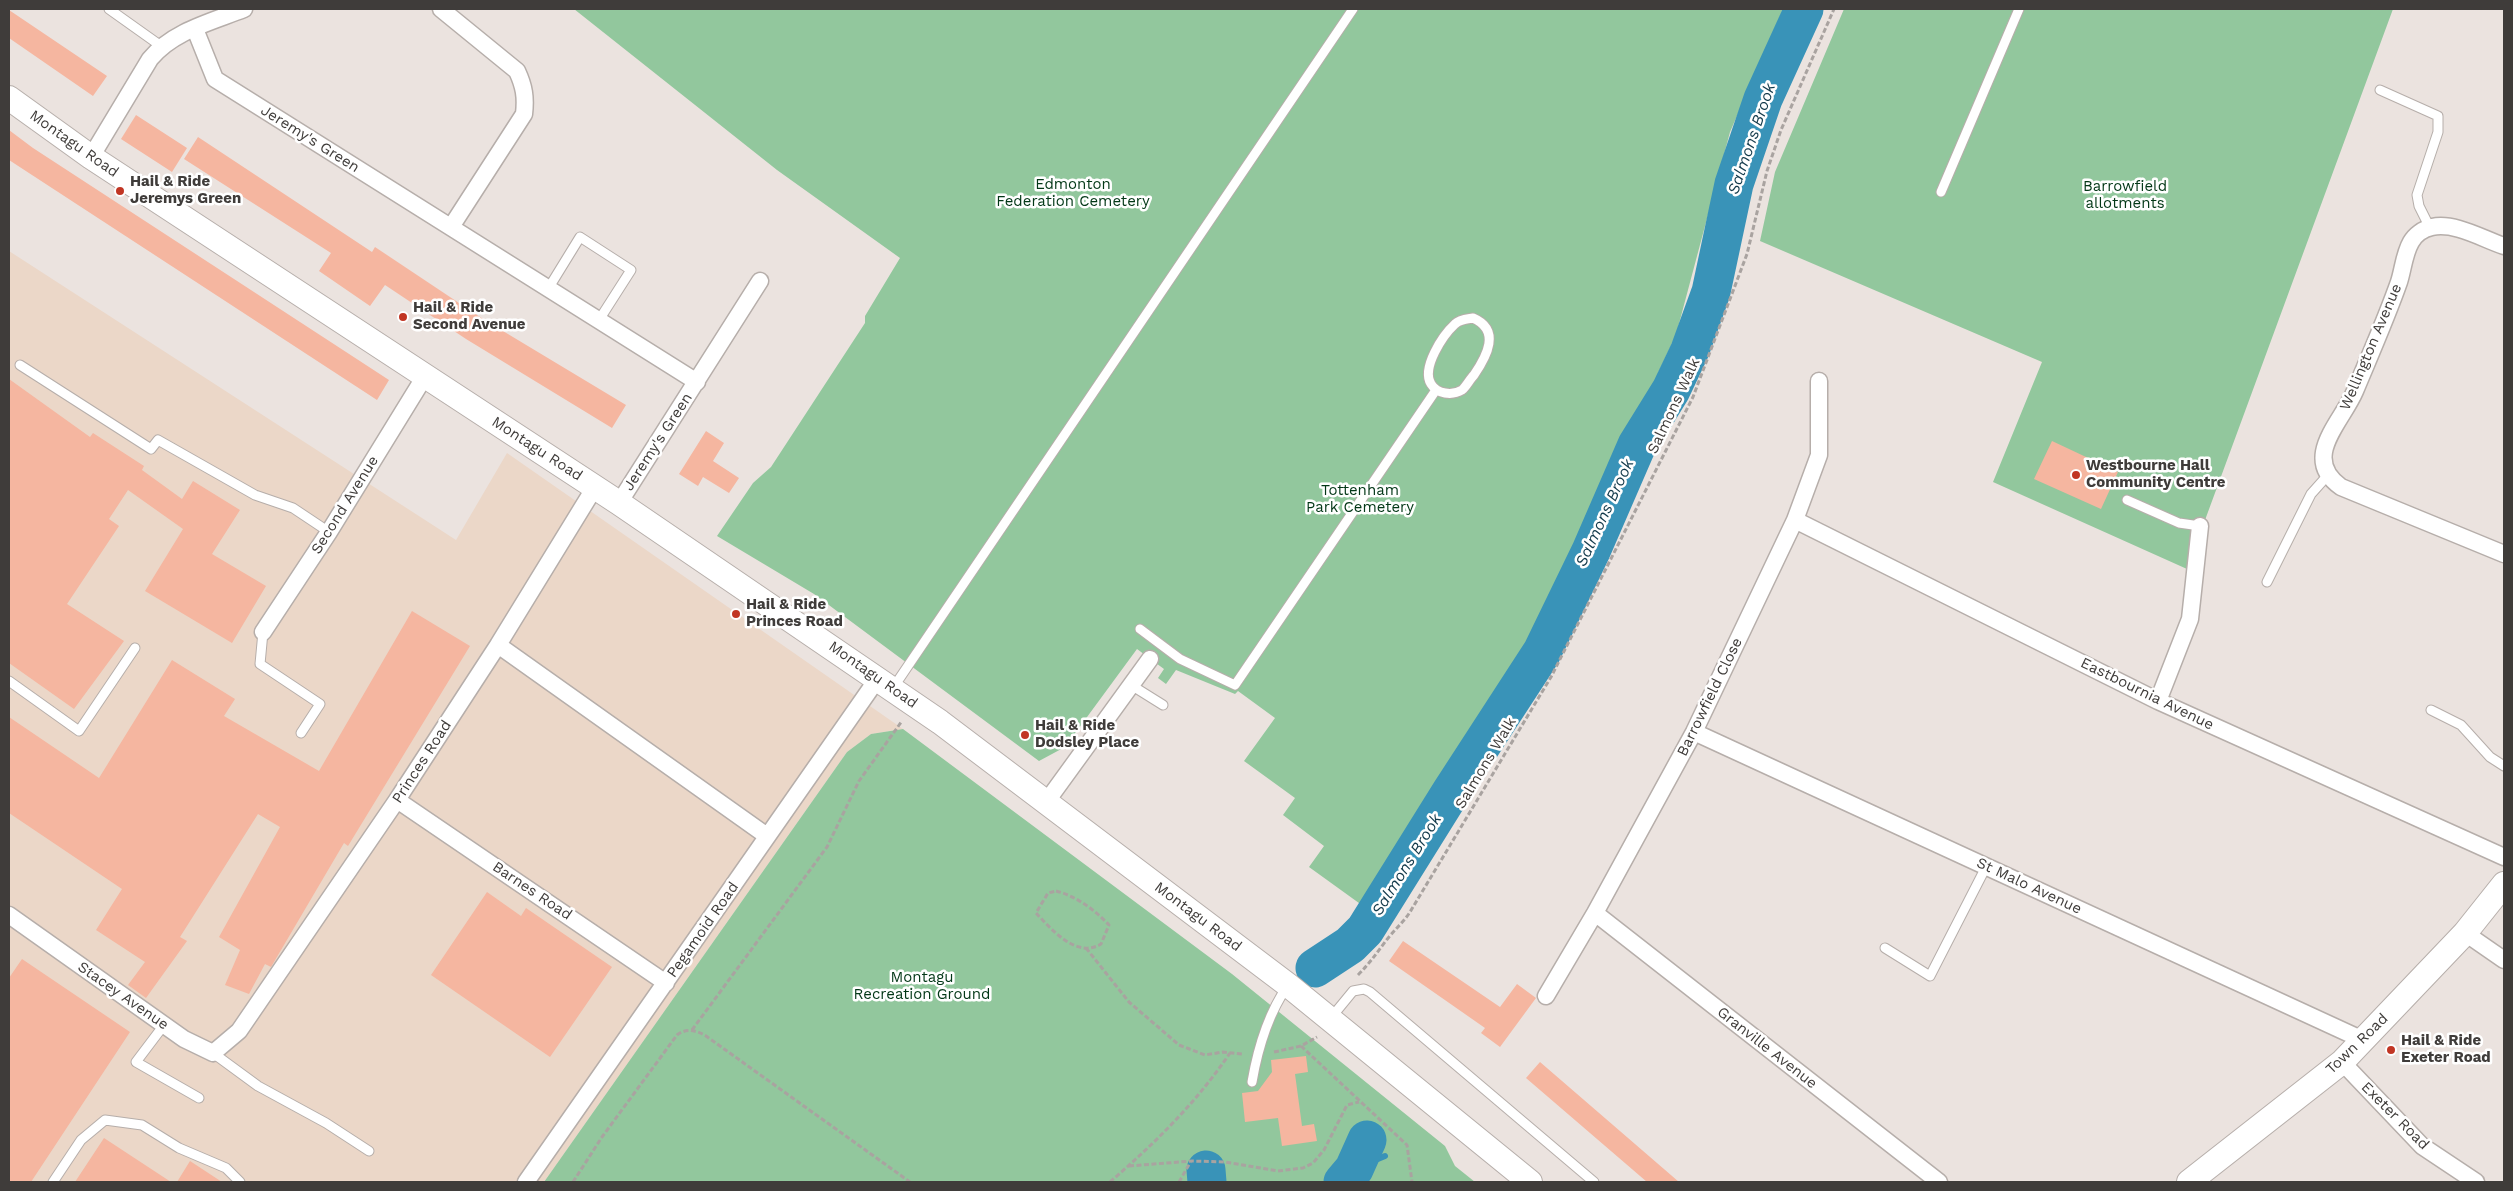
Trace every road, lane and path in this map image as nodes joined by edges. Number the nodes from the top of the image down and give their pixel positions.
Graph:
1 (109, 9) edge
2 (244, 9) edge
3 (441, 9) edge
4 (1353, 9) edge
5 (1834, 9) edge
6 (2020, 9) edge
7 (195, 29) junction
8 (161, 46) junction
9 (2380, 90) dead end
10 (9, 98) edge
11 (91, 157) junction
12 (1941, 192) dead end
13 (451, 227) junction
14 (2423, 231) junction
15 (2504, 246) edge
16 (760, 281) dead end
17 (548, 289) junction
18 (599, 320) junction
19 (20, 364) dead end
20 (426, 376) junction
21 (1819, 380) dead end
22 (697, 382) junction
23 (1436, 390) junction
24 (2328, 475) junction
25 (595, 487) junction
26 (2127, 500) dead end
27 (620, 503) junction
28 (1795, 520) junction
29 (2200, 526) joint
30 (329, 532) junction
31 (2504, 554) edge
32 (2267, 582) dead end
33 (1140, 629) dead end
34 (263, 632) joint
35 (1160, 644) junction
36 (498, 645) junction
37 (135, 648) dead end
38 (1150, 659) joint
39 (9, 681) edge
40 (885, 683) junction
41 (1131, 685) junction
42 (2158, 701) junction
43 (1163, 705) dead end
44 (2431, 710) dead end
45 (902, 721) dead end
46 (1694, 732) junction
47 (301, 733) dead end
48 (2504, 766) edge
49 (397, 800) junction
50 (1048, 801) junction
51 (768, 836) junction
52 (2504, 857) edge
53 (1986, 867) junction
54 (2504, 884) edge
55 (1595, 913) junction
56 (9, 915) edge
57 (2466, 933) junction
58 (1086, 948) junction
59 (1885, 948) dead end
60 (2504, 960) edge
61 (666, 983) junction
62 (1288, 985) junction
63 (1353, 991) junction
64 (1546, 996) dead end
65 (164, 1025) junction
66 (1324, 1028) junction
67 (692, 1030) junction
68 (2363, 1040) junction
69 (1301, 1046) junction
70 (213, 1053) junction
71 (1230, 1054) junction
72 (1256, 1054) junction
73 (2342, 1062) junction
74 (1252, 1082) dead end
75 (199, 1098) dead end
76 (1359, 1102) junction
77 (369, 1151) dead end
78 (1192, 1161) junction
79 (1129, 1166) junction
80 (53, 1182) edge
81 (240, 1182) edge
82 (526, 1182) edge
83 (573, 1182) edge
84 (910, 1182) edge
85 (1110, 1182) edge
86 (1179, 1182) edge
87 (1412, 1182) edge
88 (1530, 1182) edge
89 (1594, 1182) edge
90 (1939, 1182) edge
91 (2189, 1182) edge
92 (2476, 1182) edge

1 - 8 lane
2 - 7 street
3 - 13 street
4 - 40 lane
5 - 63 path, Salmons Walk
6 - 12 lane
7 - 8 street
7 - 13 street, Jeremy's Green
8 - 11 street
9 - 14 lane
10 - 11 main road, Montagu Road
11 - 20 main road, Montagu Road
13 - 17 street, Jeremy's Green
14 - 15 street
14 - 24 street, Wellington Avenue
16 - 22 street, Jeremy's Green
17 - 18 street, Jeremy's Green
17 - 18 lane
18 - 22 street, Jeremy's Green
19 - 30 lane
20 - 25 main road, Montagu Road
20 - 30 street, Second Avenue
21 - 28 street, Barrowfield Close
22 - 27 street, Jeremy's Green
23 - 23 lane
23 - 35 lane
24 - 31 street
24 - 32 lane
25 - 27 main road, Montagu Road
25 - 36 street, Princes Road
26 - 29 lane
27 - 40 main road, Montagu Road
28 - 42 street, Eastbournia Avenue
28 - 46 street, Barrowfield Close
29 - 42 street
30 - 34 street, Second Avenue
33 - 35 lane
34 - 47 lane
35 - 38 lane
36 - 49 street, Princes Road
36 - 51 street
37 - 39 lane
38 - 41 street
40 - 50 main road, Montagu Road
40 - 51 street, Pegamoid Road
41 - 43 lane
41 - 50 street
42 - 52 street, Eastbournia Avenue
44 - 48 lane
45 - 67 path
46 - 53 street, St Malo Avenue
46 - 55 street, Barrowfield Close
49 - 61 street, Barnes Road
49 - 70 street, Princes Road
50 - 62 main road, Montagu Road
51 - 61 street, Pegamoid Road
53 - 59 lane
53 - 68 street, St Malo Avenue
54 - 57 main road, Town Road
55 - 64 street, Barrowfield Close
55 - 90 street, Granville Avenue
56 - 65 street, Stacey Avenue
57 - 60 street
57 - 68 main road, Town Road
58 - 58 path
58 - 71 path
61 - 82 street, Pegamoid Road
62 - 66 main road, Montagu Road
62 - 72 lane
63 - 66 lane
63 - 89 lane
65 - 70 street, Stacey Avenue
65 - 75 lane
66 - 69 path
66 - 88 main road, Montagu Road
67 - 83 path
67 - 84 path
68 - 73 main road, Town Road
69 - 72 path
69 - 76 path
70 - 77 lane
71 - 72 path
71 - 79 path
72 - 74 lane
73 - 91 main road, Town Road
73 - 92 street, Exeter Road
76 - 78 path
76 - 87 path
78 - 79 path
78 - 86 path
79 - 85 path
80 - 81 lane

